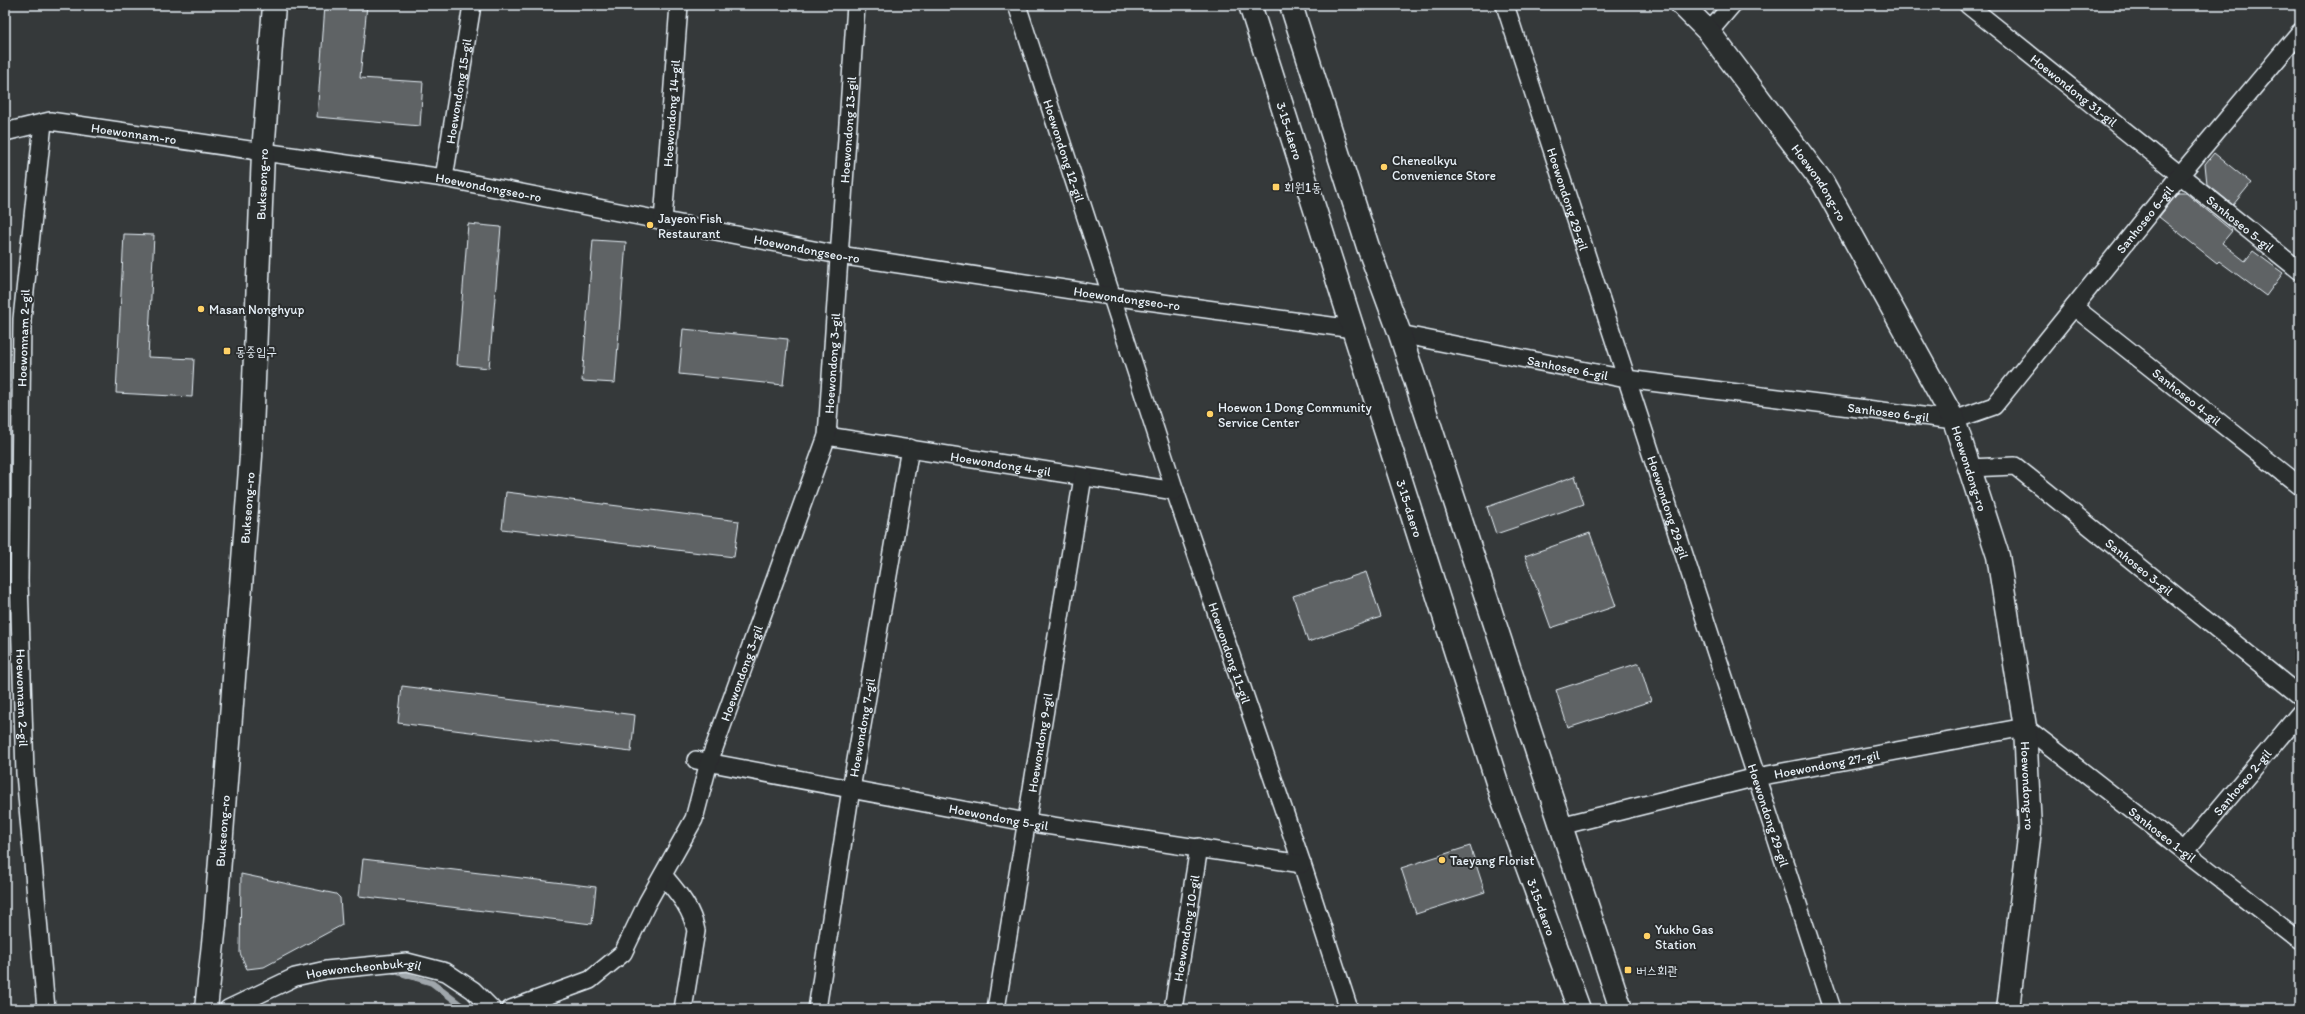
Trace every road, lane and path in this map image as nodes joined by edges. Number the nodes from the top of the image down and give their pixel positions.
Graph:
1 (274, 5) edge
2 (472, 5) edge
3 (679, 5) edge
4 (856, 5) edge
5 (1017, 5) edge
6 (1250, 5) edge
7 (1291, 5) edge
8 (1505, 5) edge
9 (1682, 5) edge
10 (1732, 5) edge
11 (1968, 5) edge
12 (1709, 32) junction
13 (2300, 32) edge
14 (43, 123) junction
15 (5, 132) edge
16 (264, 154) junction
17 (2180, 175) junction
18 (444, 178) junction
19 (663, 221) junction
20 (839, 255) junction
21 (2300, 271) edge
22 (1111, 296) junction
23 (2074, 307) junction
24 (1353, 329) junction
25 (1400, 334) junction
26 (1626, 378) junction
27 (1954, 420) junction
28 (826, 436) junction
29 (910, 448) junction
30 (1969, 468) junction
31 (1083, 477) junction
32 (2300, 486) edge
33 (1174, 491) junction
34 (2300, 696) edge
35 (2300, 713) edge
36 (2025, 727) junction
37 (702, 761) junction
38 (1757, 778) junction
39 (851, 789) junction
40 (1026, 822) junction
41 (1560, 826) junction
42 (1199, 847) junction
43 (2184, 851) junction
44 (1302, 864) junction
45 (664, 874) junction
46 (2300, 941) edge
47 (46, 1009) edge
48 (206, 1009) edge
49 (228, 1009) edge
50 (492, 1009) edge
51 (510, 1009) edge
52 (683, 1009) edge
53 (817, 1009) edge
54 (996, 1009) edge
55 (1173, 1009) edge
56 (1349, 1009) edge
57 (1579, 1009) edge
58 (1621, 1009) edge
59 (1832, 1009) edge
60 (2008, 1009) edge

1 - 16 main road, Bukseong-ro
2 - 18 street, Hoewondong 15-gil
3 - 19 street, Hoewondong 14-gil
4 - 20 street, Hoewondong 13-gil
5 - 22 street, Hoewondong 12-gil
6 - 24 main road, 3·15-daero
7 - 25 main road
8 - 26 street, Hoewondong 29-gil
9 - 12 main road, Hoewondong-ro
10 - 12 street
11 - 17 street, Hoewondong 31-gil
12 - 27 main road, Hoewondong-ro
13 - 17 street, Sanhoseo 6-gil
14 - 15 street, Hoewonnam-ro
14 - 16 street, Hoewonnam-ro
14 - 47 street, Hoewonnam 2-gil
16 - 18 street, Hoewondongseo-ro
16 - 48 main road, Bukseong-ro
17 - 21 street, Sanhoseo 5-gil
17 - 23 street, Sanhoseo 6-gil
18 - 19 street, Hoewondongseo-ro
19 - 20 street, Hoewondongseo-ro
20 - 22 street, Hoewondongseo-ro
20 - 28 street, Hoewondong 3-gil
22 - 24 street, Hoewondongseo-ro
22 - 33 street, Hoewondong 11-gil
23 - 27 street, Sanhoseo 6-gil
23 - 32 street, Sanhoseo 4-gil
24 - 57 main road, 3·15-daero
25 - 26 street, Sanhoseo 6-gil
25 - 41 main road
26 - 27 street, Sanhoseo 6-gil
26 - 38 street, Hoewondong 29-gil
27 - 30 main road, Hoewondong-ro
28 - 29 street, Hoewondong 4-gil
28 - 37 street, Hoewondong 3-gil
29 - 31 street, Hoewondong 4-gil
29 - 39 street, Hoewondong 7-gil
30 - 34 street, Sanhoseo 3-gil
30 - 36 main road, Hoewondong-ro
31 - 33 street, Hoewondong 4-gil
31 - 40 street, Hoewondong 9-gil
33 - 44 street, Hoewondong 11-gil
35 - 43 street, Sanhoseo 2-gil
36 - 38 street, Hoewondong 27-gil
36 - 43 street, Sanhoseo 1-gil
36 - 60 main road, Hoewondong-ro
37 - 39 street, Hoewondong 5-gil
37 - 45 street, Hoewondong 3-gil
38 - 41 street, Hoewondong 27-gil
38 - 59 street, Hoewondong 29-gil
39 - 40 street, Hoewondong 5-gil
39 - 53 street, Hoewondong 7-gil
40 - 42 street, Hoewondong 5-gil
40 - 54 street, Hoewondong 9-gil
41 - 58 main road
42 - 44 street, Hoewondong 5-gil
42 - 55 street, Hoewondong 10-gil
43 - 46 street, Sanhoseo 1-gil
44 - 56 street, Hoewondong 11-gil
45 - 51 street, Hoewondong 3-gil
45 - 52 street
49 - 50 street, Hoewoncheonbuk-gil

